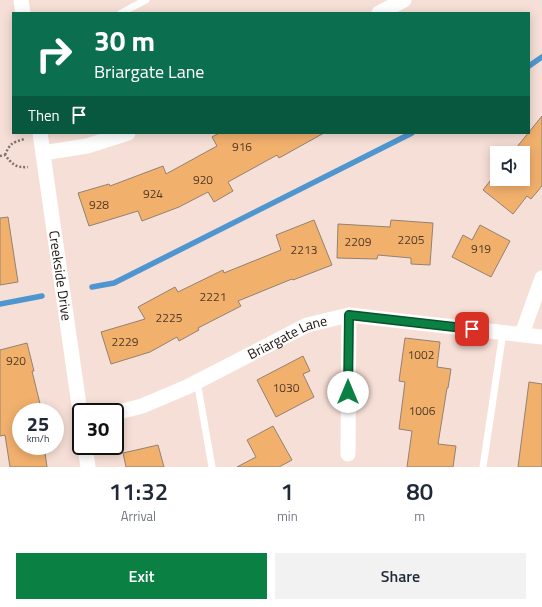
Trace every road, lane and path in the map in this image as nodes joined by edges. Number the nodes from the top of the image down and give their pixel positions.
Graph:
1 (21, 0) edge
2 (146, 0) edge
3 (396, 2) edge
4 (23, 12) edge
5 (123, 12) edge
6 (381, 12) edge
7 (40, 134) edge
8 (125, 134) edge
9 (25, 139) dead end
10 (43, 153) junction
11 (5, 155) junction
12 (0, 156) edge
13 (29, 167) dead end
14 (542, 278) edge
15 (349, 315) junction
16 (503, 332) junction
17 (522, 334) junction
18 (542, 337) edge
19 (197, 381) junction
20 (79, 403) edge
21 (124, 411) edge
22 (348, 454) dead end
23 (86, 455) edge
24 (88, 467) edge
25 (212, 467) edge
26 (483, 467) edge

1 - 4 street
2 - 5 lane
3 - 6 street
7 - 10 street, Creekside Drive
8 - 10 street
9 - 11 path
10 - 20 street, Creekside Drive
11 - 12 path
11 - 13 path
14 - 17 street
15 - 16 street, Briargate Lane
15 - 19 street, Briargate Lane
15 - 22 street
16 - 17 street, Briargate Lane
16 - 26 lane
17 - 18 street, Briargate Lane
19 - 21 street, Briargate Lane
19 - 25 lane
23 - 24 street

